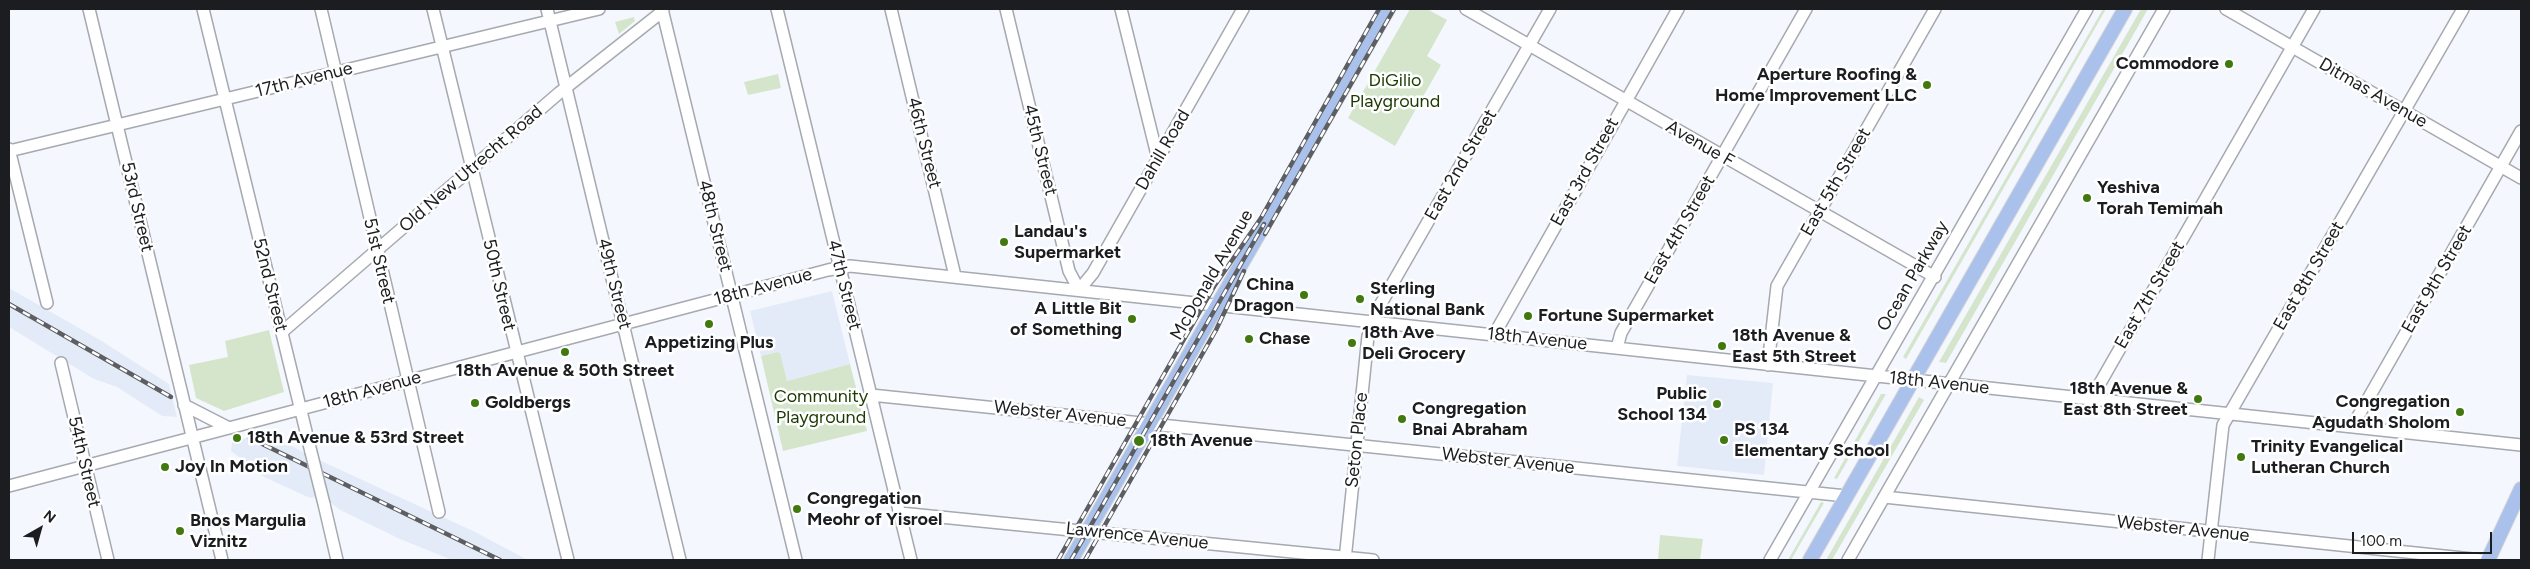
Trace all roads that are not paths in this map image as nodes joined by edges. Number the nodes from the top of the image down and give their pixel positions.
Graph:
1 (89, 9) edge
2 (203, 9) edge
3 (321, 9) edge
4 (433, 9) edge
5 (548, 9) edge
6 (599, 9) edge
7 (777, 9) edge
8 (891, 9) edge
9 (1006, 9) edge
10 (1121, 9) edge
11 (1388, 9) edge
12 (1466, 9) edge
13 (1550, 9) edge
14 (1678, 9) edge
15 (1806, 9) edge
16 (1935, 9) edge
17 (2087, 9) edge
18 (2125, 9) edge
19 (2164, 9) edge
20 (2226, 9) edge
21 (2314, 9) edge
22 (2463, 9) edge
23 (663, 10) edge
24 (1240, 11) edge
25 (550, 21) junction
26 (1529, 46) junction
27 (442, 47) junction
28 (2292, 47) junction
29 (337, 72) junction
30 (566, 88) junction
31 (225, 99) junction
32 (1625, 101) junction
33 (2404, 111) junction
34 (117, 125) junction
35 (2521, 132) edge
36 (9, 151) edge
37 (1722, 156) junction
38 (1158, 159) junction
39 (2501, 166) junction
40 (471, 168) junction
41 (2521, 178) edge
42 (1818, 212) junction
43 (376, 250) junction
44 (840, 268) junction
45 (956, 276) junction
46 (1935, 277) junction
47 (1079, 290) junction
48 (732, 295) junction
49 (47, 303) dead end
50 (1216, 305) junction
51 (1373, 322) junction
52 (624, 324) junction
53 (282, 332) junction
54 (1494, 335) junction
55 (1617, 348) junction
56 (516, 352) junction
57 (61, 363) dead end
58 (1768, 365) junction
59 (1877, 376) junction
60 (1912, 380) junction
61 (408, 381) junction
62 (1947, 384) junction
63 (871, 395) junction
64 (2091, 399) junction
65 (184, 405) junction
66 (300, 409) junction
67 (2230, 414) junction
68 (1149, 423) junction
69 (2352, 427) junction
70 (229, 428) junction
71 (192, 437) junction
72 (1357, 445) junction
73 (2521, 445) edge
74 (85, 466) junction
75 (9, 486) edge
76 (2521, 489) edge
77 (1810, 492) junction
78 (1846, 496) junction
79 (1884, 497) junction
80 (439, 512) dead end
81 (900, 514) junction
82 (1087, 531) junction
83 (2211, 532) junction
84 (1346, 559) edge
85 (108, 560) edge
86 (222, 560) edge
87 (338, 560) edge
88 (568, 560) edge
89 (680, 560) edge
90 (796, 560) edge
91 (912, 560) edge
92 (1071, 560) edge
93 (1374, 560) edge
94 (1770, 560) edge
95 (1810, 560) edge
96 (1848, 560) edge
97 (2208, 560) edge
98 (2482, 560) edge
99 (2488, 560) edge

1 - 34 street, 53rd Street
2 - 31 street, 52nd Street
3 - 29 street, 51st Street
4 - 27 street, 50th Street
5 - 25 street, 49th Street
6 - 25 street, 17th Avenue
7 - 44 street, 47th Street
8 - 45 street, 46th Street
9 - 47 street, 45th Street
10 - 38 street
11 - 50 main road, McDonald Avenue
12 - 26 street, Avenue F
13 - 26 street, East 2nd Street
14 - 32 street, East 3rd Street
15 - 37 street, East 4th Street
16 - 42 street, East 5th Street
17 - 46 street, Ocean Parkway
18 - 60 main road
19 - 62 street
20 - 28 street, Ditmas Avenue
21 - 28 street, East 7th Street
22 - 33 street, East 8th Street
23 - 30 street, Old New Utrecht Road
23 - 48 street, 48th Street
24 - 38 street, Dahill Road
25 - 27 street, 17th Avenue
25 - 30 street, 49th Street
26 - 32 street, Avenue F
26 - 51 street, East 2nd Street
27 - 29 street, 17th Avenue
27 - 40 street, 50th Street
28 - 33 street, Ditmas Avenue
28 - 64 street, East 7th Street
29 - 31 street, 17th Avenue
29 - 43 street, 51st Street
30 - 40 street, Old New Utrecht Road
30 - 52 street, 49th Street
31 - 34 street, 17th Avenue
31 - 53 street, 52nd Street
32 - 37 street, Avenue F
32 - 54 street, East 3rd Street
33 - 39 street, Ditmas Avenue
33 - 67 street, East 8th Street
34 - 36 street, 17th Avenue
34 - 65 street, 53rd Street
35 - 39 street, East 9th Street
36 - 49 street
37 - 42 street, Avenue F
37 - 55 street, East 4th Street
38 - 47 street, Dahill Road
39 - 41 street, Ditmas Avenue
39 - 69 street, East 9th Street
40 - 43 street, Old New Utrecht Road
40 - 56 street, 50th Street
42 - 46 street, Avenue F
42 - 58 street, East 5th Street
43 - 53 street, Old New Utrecht Road
43 - 61 street, 51st Street
44 - 45 street, 18th Avenue
44 - 48 street, 18th Avenue
44 - 63 street, 47th Street
45 - 47 street, 18th Avenue
46 - 59 street, Ocean Parkway
47 - 50 street, 18th Avenue
48 - 52 street, 18th Avenue
48 - 90 street, 48th Street
50 - 51 street, 18th Avenue
50 - 68 main road, McDonald Avenue
51 - 54 street, 18th Avenue
51 - 72 street, Seton Place
52 - 56 street, 18th Avenue
52 - 89 street, 49th Street
53 - 66 street, 52nd Street
54 - 55 street, 18th Avenue
55 - 58 street, 18th Avenue
56 - 61 street, 18th Avenue
56 - 88 street, 50th Street
57 - 74 street, 54th Street
58 - 59 street, 18th Avenue
59 - 60 street, 18th Avenue
59 - 77 street, Ocean Parkway
60 - 62 street, 18th Avenue
60 - 78 main road
61 - 66 street, 18th Avenue
61 - 80 street, 51st Street
62 - 64 street, 18th Avenue
62 - 79 street
63 - 68 street, Webster Avenue
63 - 81 street, 47th Street
64 - 67 street, 18th Avenue
65 - 70 street
65 - 71 street, 53rd Street
66 - 70 street, 18th Avenue
66 - 87 street, 52nd Street, bridge
67 - 69 street, 18th Avenue
67 - 83 street, East 8th Street
68 - 72 street, Webster Avenue
68 - 82 main road, McDonald Avenue
69 - 73 street, 18th Avenue
70 - 71 street, 18th Avenue
71 - 74 street, 18th Avenue
71 - 86 street, 53rd Street
72 - 77 street, Webster Avenue
72 - 84 street, Seton Place
74 - 75 street, 18th Avenue
74 - 85 street, 54th Street
76 - 99 main road
77 - 78 street, Webster Avenue
77 - 94 street, Ocean Parkway
78 - 95 main road
79 - 83 street, Webster Avenue
79 - 96 street
81 - 82 street, Lawrence Avenue
81 - 91 street, 47th Street
82 - 84 street, Lawrence Avenue
82 - 92 main road, McDonald Avenue
83 - 97 street, East 8th Street
83 - 98 street, Webster Avenue
84 - 93 street, Lawrence Avenue

